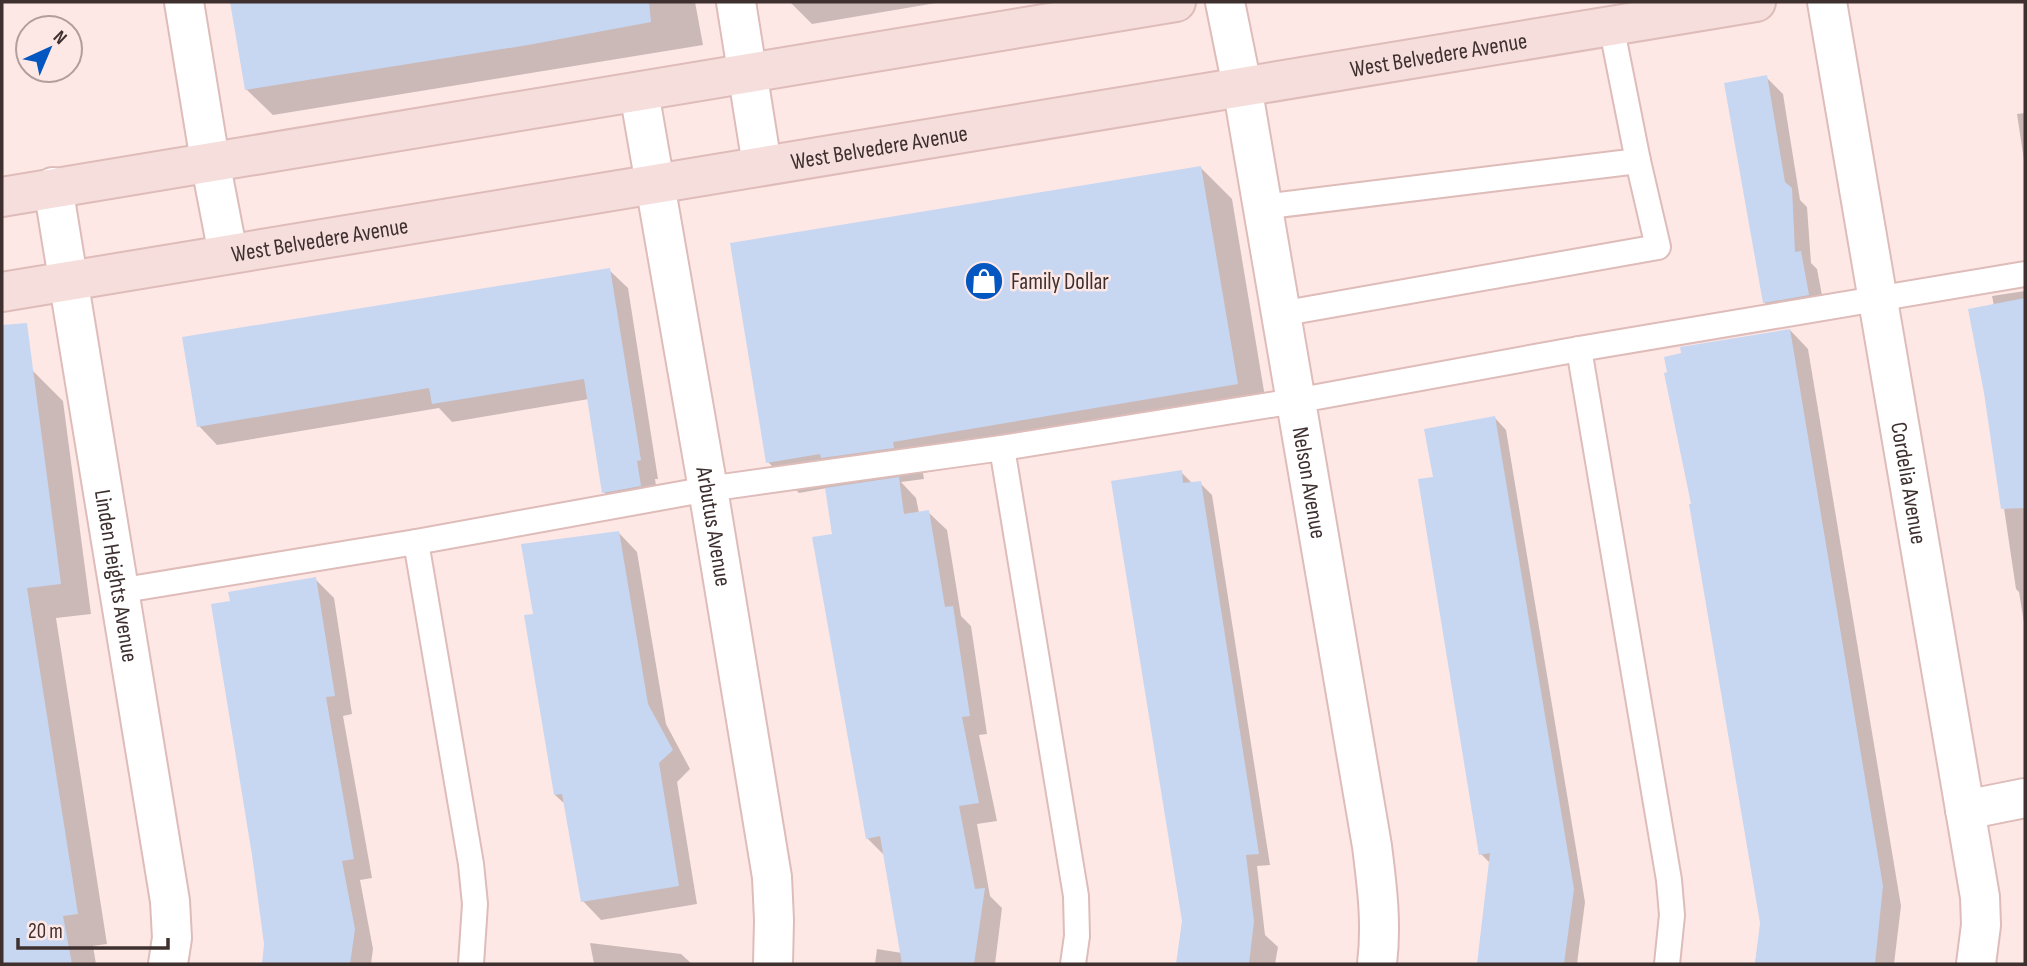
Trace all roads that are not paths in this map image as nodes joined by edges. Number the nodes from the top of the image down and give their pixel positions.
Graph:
1 (184, 2) edge
2 (736, 2) edge
3 (1175, 2) edge
4 (1225, 2) edge
5 (1756, 2) edge
6 (1827, 2) edge
7 (1611, 25) junction
8 (748, 72) junction
9 (1242, 86) junction
10 (639, 92) junction
11 (210, 160) junction
12 (1638, 161) junction
13 (762, 165) junction
14 (655, 183) junction
15 (53, 187) junction
16 (2, 197) edge
17 (1262, 207) junction
18 (228, 254) junction
19 (2025, 274) edge
20 (69, 281) junction
21 (2, 292) edge
22 (1879, 299) junction
23 (1280, 314) junction
24 (1580, 349) junction
25 (1295, 401) junction
26 (1002, 448) junction
27 (708, 489) junction
28 (416, 542) junction
29 (118, 591) junction
30 (2025, 799) edge
31 (1965, 810) junction
32 (168, 964) edge
33 (471, 964) edge
34 (773, 964) edge
35 (1073, 964) edge
36 (1377, 964) edge
37 (1667, 964) edge
38 (1976, 964) edge

1 - 11 street
2 - 8 street
3 - 8 main road
4 - 9 street, Nelson Avenue
5 - 7 main road, West Belvedere Avenue
6 - 22 street, Cordelia Avenue
7 - 9 main road, West Belvedere Avenue
7 - 12 lane
8 - 10 main road
8 - 13 street
9 - 13 main road, West Belvedere Avenue
9 - 17 street, Nelson Avenue
10 - 11 main road
10 - 14 street, Arbutus Avenue
11 - 15 main road
11 - 18 street
12 - 17 lane
12 - 23 lane
13 - 14 main road, West Belvedere Avenue
14 - 18 main road, West Belvedere Avenue
14 - 27 street, Arbutus Avenue
15 - 16 main road
15 - 20 street, Linden Heights Avenue
17 - 23 street, Nelson Avenue
18 - 20 main road, West Belvedere Avenue
19 - 22 lane
20 - 21 main road, West Belvedere Avenue
20 - 29 street, Linden Heights Avenue
22 - 24 lane
22 - 31 street, Cordelia Avenue
23 - 25 street, Nelson Avenue
24 - 25 lane
24 - 37 lane
25 - 26 lane
25 - 36 street, Nelson Avenue
26 - 27 lane
26 - 35 lane
27 - 28 lane
27 - 34 street, Arbutus Avenue
28 - 29 lane
28 - 33 lane
29 - 32 street, Linden Heights Avenue
30 - 31 street
31 - 38 street, Cordelia Avenue

